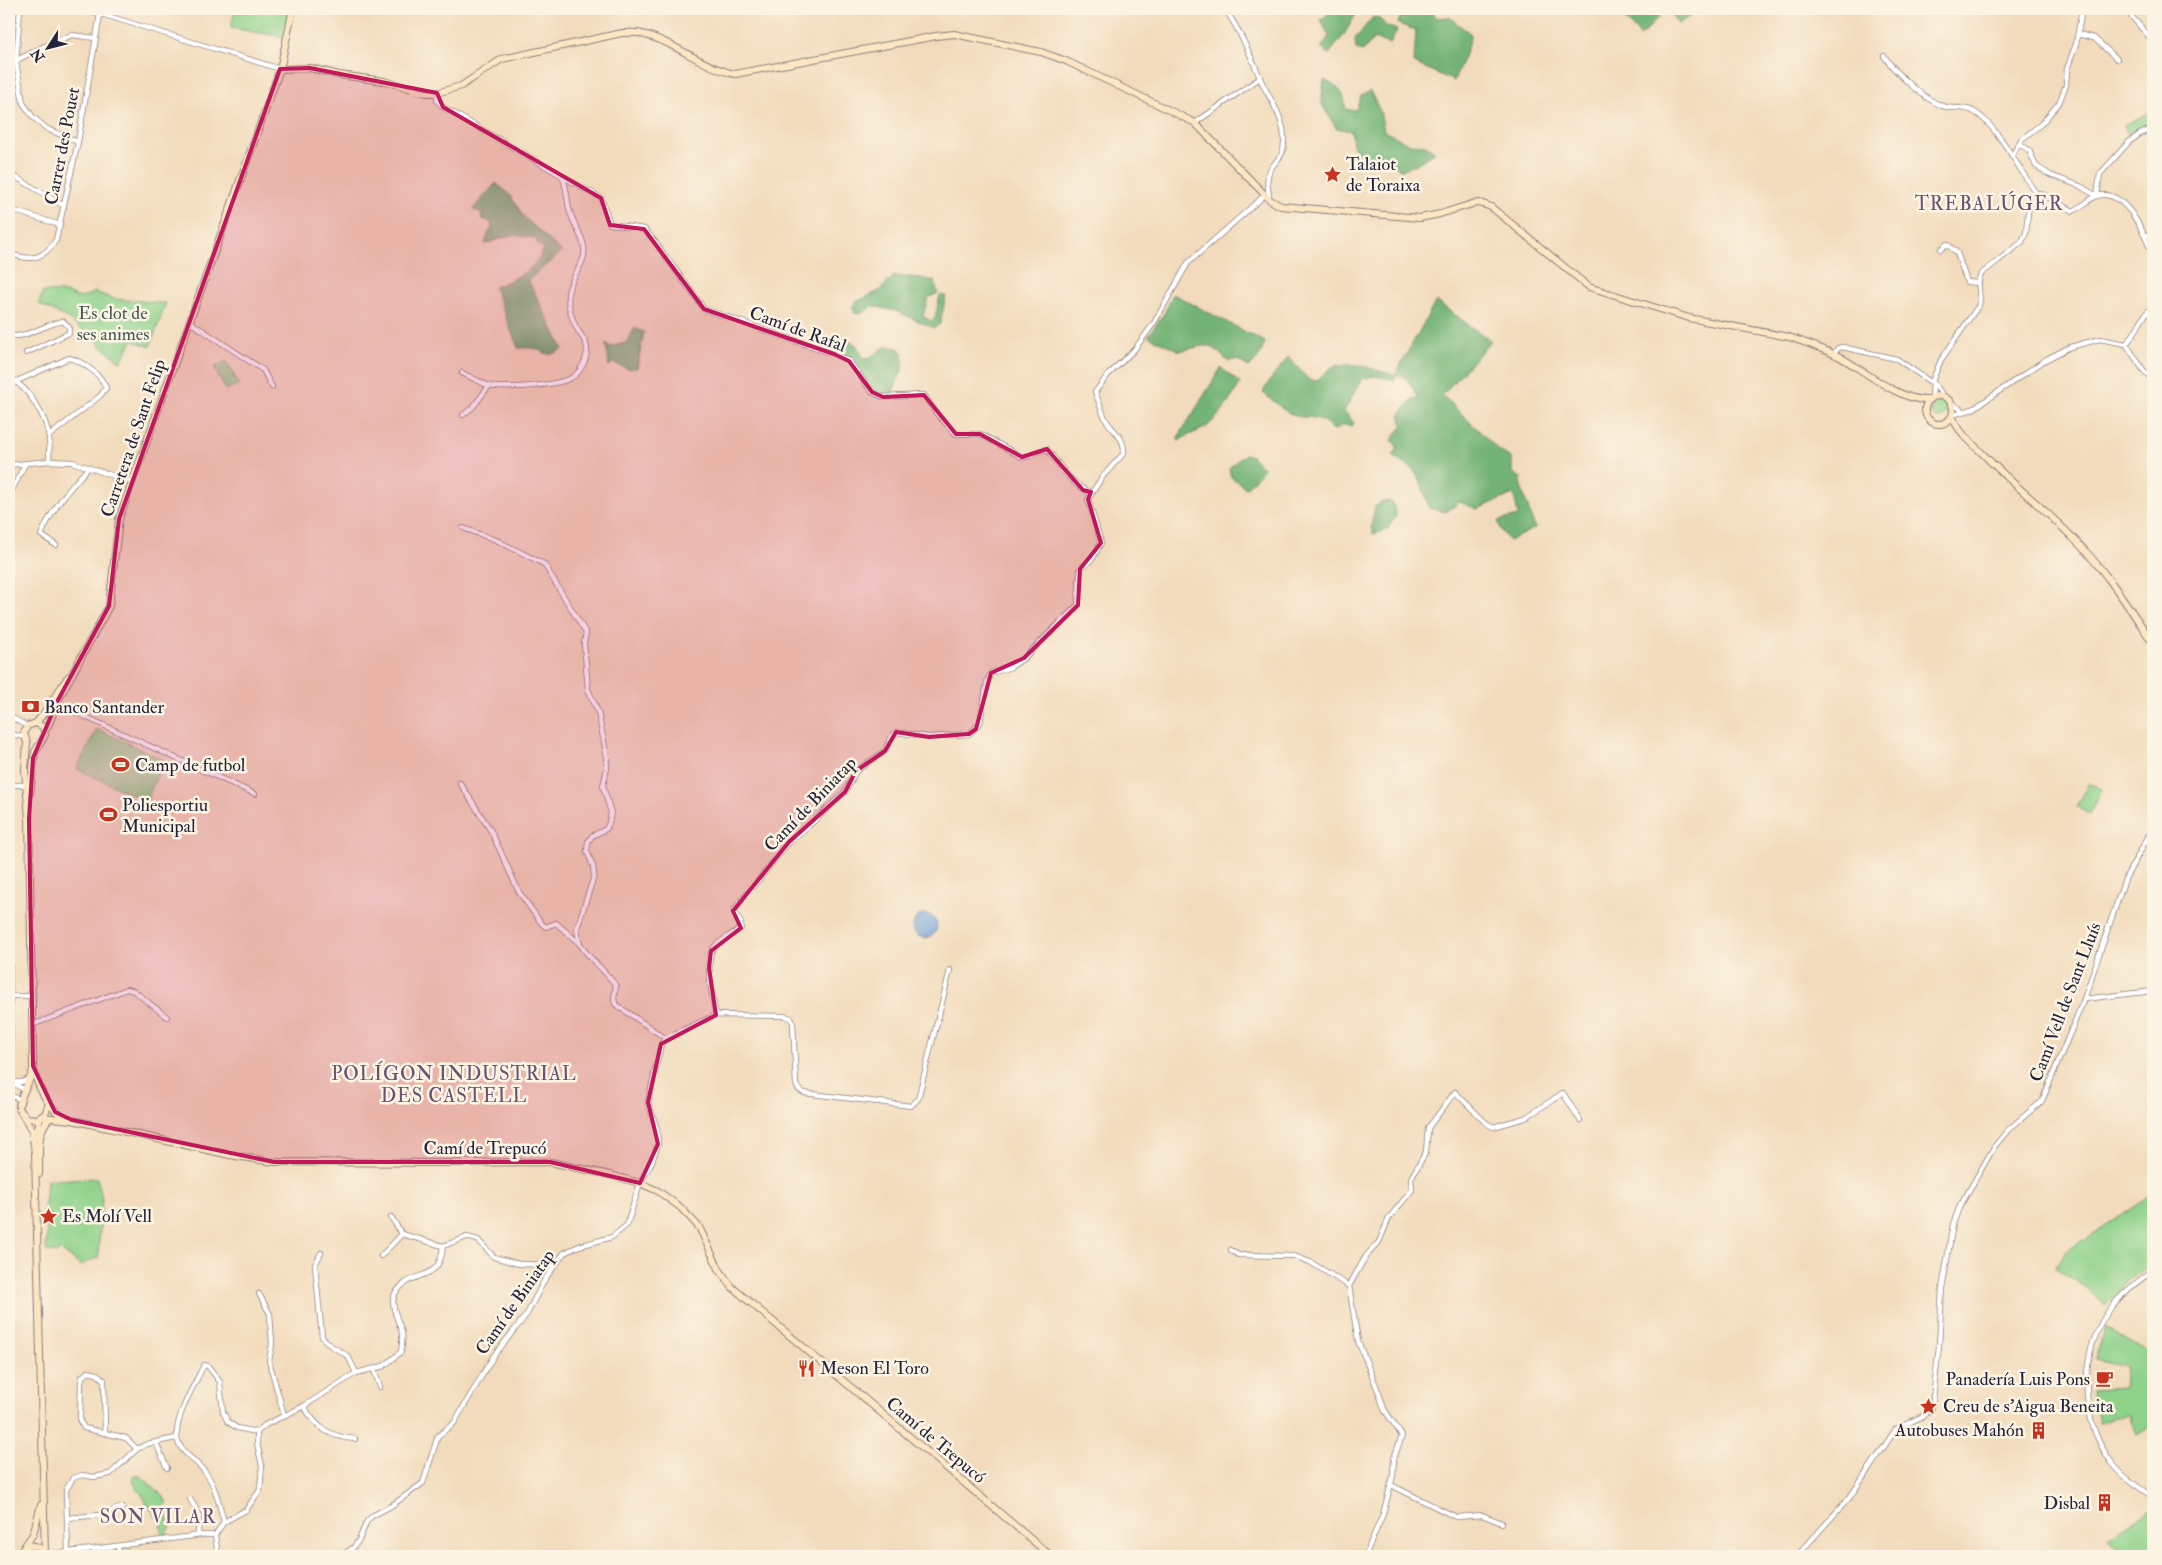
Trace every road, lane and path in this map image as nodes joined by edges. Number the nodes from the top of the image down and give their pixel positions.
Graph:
1 (20, 9) edge
2 (85, 9) edge
3 (293, 9) edge
4 (1225, 9) edge
5 (2082, 9) edge
6 (2125, 9) edge
7 (100, 14) junction
8 (2078, 34) junction
9 (95, 38) junction
10 (2153, 41) edge
11 (1884, 56) dead end
12 (2117, 59) dead end
13 (16, 62) junction
14 (9, 64) edge
15 (280, 69) junction
16 (1260, 78) junction
17 (437, 93) junction
18 (1195, 122) junction
19 (2153, 128) edge
20 (78, 142) junction
21 (2019, 144) junction
22 (2013, 154) junction
23 (9, 173) edge
24 (562, 176) junction
25 (2036, 193) junction
26 (2097, 196) junction
27 (1267, 197) junction
28 (64, 206) junction
29 (9, 209) edge
30 (60, 225) junction
31 (2153, 232) edge
32 (2145, 236) junction
33 (1941, 249) dead end
34 (9, 253) edge
35 (2153, 255) edge
36 (1978, 283) junction
37 (2153, 306) edge
38 (190, 322) junction
39 (9, 336) edge
40 (2126, 344) junction
41 (26, 353) dead end
42 (1834, 354) junction
43 (462, 373) dead end
44 (9, 379) edge
45 (2153, 380) edge
46 (17, 381) junction
47 (1933, 382) junction
48 (272, 386) dead end
49 (489, 386) junction
50 (1944, 397) junction
51 (1915, 399) junction
52 (1931, 399) junction
53 (1951, 403) junction
54 (1926, 410) junction
55 (1966, 411) junction
56 (1952, 415) junction
57 (463, 416) dead end
58 (1941, 424) junction
59 (1959, 431) junction
60 (49, 436) junction
61 (49, 461) junction
62 (25, 464) junction
63 (9, 465) edge
64 (89, 467) junction
65 (132, 482) junction
66 (1091, 492) junction
67 (9, 496) edge
68 (463, 528) dead end
69 (56, 545) dead end
70 (2153, 643) edge
71 (79, 662) junction
72 (53, 715) junction
73 (9, 716) edge
74 (36, 723) junction
75 (27, 726) junction
76 (45, 730) junction
77 (9, 734) edge
78 (26, 740) junction
79 (38, 746) junction
80 (460, 783) dead end
81 (26, 784) junction
82 (9, 785) edge
83 (255, 794) dead end
84 (29, 819) junction
85 (2153, 828) edge
86 (9, 880) edge
87 (581, 945) junction
88 (950, 970) dead end
89 (9, 978) edge
90 (2153, 991) edge
91 (10, 996) junction
92 (31, 996) junction
93 (2084, 999) junction
94 (716, 1015) junction
95 (167, 1017) dead end
96 (32, 1025) junction
97 (665, 1038) junction
98 (33, 1067) junction
99 (31, 1079) junction
100 (10, 1082) edge
101 (26, 1091) junction
102 (9, 1094) edge
103 (44, 1094) junction
104 (20, 1098) junction
105 (48, 1102) junction
106 (21, 1112) junction
107 (41, 1118) junction
108 (50, 1118) junction
109 (72, 1120) junction
110 (1580, 1120) dead end
111 (35, 1153) junction
112 (640, 1183) junction
113 (36, 1198) junction
114 (391, 1217) dead end
115 (402, 1234) junction
116 (443, 1246) junction
117 (1231, 1250) dead end
118 (321, 1253) dead end
119 (381, 1256) dead end
120 (554, 1265) junction
121 (2153, 1270) edge
122 (1349, 1286) junction
123 (259, 1294) dead end
124 (374, 1370) junction
125 (356, 1374) junction
126 (380, 1387) dead end
127 (304, 1406) junction
128 (284, 1415) junction
129 (104, 1432) junction
130 (257, 1432) junction
131 (176, 1438) junction
132 (355, 1439) dead end
133 (156, 1444) junction
134 (137, 1449) junction
135 (167, 1468) dead end
136 (1391, 1485) junction
137 (43, 1492) junction
138 (2153, 1497) edge
139 (190, 1499) dead end
140 (123, 1507) dead end
141 (67, 1518) junction
142 (224, 1522) junction
143 (1502, 1523) dead end
144 (198, 1535) junction
145 (215, 1535) junction
146 (118, 1546) junction
147 (24, 1548) junction
148 (92, 1549) junction
149 (68, 1552) junction
150 (46, 1555) edge
151 (18, 1556) edge
152 (93, 1556) edge
153 (119, 1556) edge
154 (218, 1556) edge
155 (341, 1556) edge
156 (1051, 1556) edge
157 (1365, 1556) edge
158 (1796, 1556) edge

1 - 13 street
2 - 7 street
3 - 15 main road, Carretera de Sant Felip
4 - 16 street
5 - 8 street
6 - 10 street
7 - 9 street, Carrer des Pouet
7 - 15 street
8 - 12 street
8 - 21 street
9 - 13 street
9 - 20 street, Carrer des Pouet
11 - 22 street
13 - 14 street
13 - 20 street
15 - 17 main road
15 - 38 main road, Carretera de Sant Felip
16 - 18 street
16 - 27 street
17 - 18 main road
17 - 24 street
18 - 27 main road
19 - 26 street
20 - 28 street, Carrer des Pouet
21 - 22 street
21 - 26 street
22 - 25 street
23 - 28 street
24 - 49 street
24 - 66 street, Camí de Rafal
25 - 26 street
25 - 36 street
26 - 32 street
27 - 42 main road
27 - 66 street
28 - 30 street, Carrer des Pouet
29 - 30 street
30 - 34 street, Carrer des Pouet
31 - 32 street
32 - 35 street
33 - 36 street
36 - 47 street
37 - 40 street
38 - 48 street
38 - 65 main road, Carretera de Sant Felip
39 - 41 street
40 - 45 street
40 - 55 street
42 - 47 street
42 - 51 main road
43 - 49 street
44 - 46 street
46 - 60 street
46 - 60 street
47 - 50 street
47 - 52 street
49 - 57 street
50 - 52 main road
50 - 53 main road
51 - 52 main road
51 - 54 main road
52 - 54 main road
53 - 55 street
53 - 56 main road
54 - 58 main road
55 - 56 street
56 - 58 main road
56 - 59 main road
58 - 59 main road
59 - 70 main road
60 - 61 street
61 - 62 street
61 - 64 street
62 - 63 street
62 - 67 street
64 - 65 street
64 - 69 street
65 - 71 main road, Carretera de Sant Felip
66 - 94 street, Camí de Biniatap
68 - 87 street
71 - 72 main road, Carretera de Sant Felip
71 - 74 main road
72 - 76 main road, Carretera de Sant Felip
72 - 83 street
73 - 75 street
74 - 75 main road
74 - 76 main road
75 - 78 main road
76 - 79 main road
77 - 78 street
78 - 79 main road
78 - 81 main road
79 - 84 main road
80 - 87 street
81 - 82 street
81 - 84 main road
84 - 92 main road
85 - 93 street, Camí Vell de Sant Lluís
86 - 89 street
87 - 97 street
88 - 94 street
89 - 91 street
90 - 93 street
91 - 92 street
91 - 100 street
92 - 96 main road
93 - 158 street, Camí Vell de Sant Lluís
94 - 97 street
95 - 96 street
96 - 98 main road
97 - 112 street, Camí de Biniatap
98 - 99 main road
98 - 103 main road
99 - 100 street
99 - 101 main road
100 - 101 street
101 - 103 main road
101 - 104 main road
102 - 104 street
103 - 105 main road
104 - 106 main road
105 - 107 main road
105 - 109 main road
106 - 107 main road
106 - 111 main road
107 - 108 main road
107 - 111 main road
108 - 109 main road
108 - 113 main road
109 - 112 main road, Camí de Trepucó
110 - 122 street
111 - 113 main road
112 - 120 street, Camí de Biniatap
112 - 156 main road, Camí de Trepucó
113 - 137 main road
114 - 115 street
115 - 116 street
115 - 119 street
116 - 120 street
116 - 124 street
117 - 122 street
118 - 125 street
120 - 155 street, Camí de Biniatap
121 - 138 street
122 - 136 street
123 - 128 street
124 - 125 street
124 - 126 street
125 - 127 street
127 - 128 street
127 - 132 street
128 - 130 street
129 - 129 street
129 - 134 street
130 - 131 street
130 - 142 street
131 - 133 street
131 - 142 street
133 - 134 street
133 - 135 street
134 - 141 street
136 - 143 street
136 - 157 street
137 - 147 main road
137 - 150 main road
139 - 144 street
140 - 141 street
141 - 149 street
142 - 145 street
144 - 145 street
144 - 146 street
145 - 154 street
146 - 148 street
146 - 153 street
147 - 150 main road
147 - 151 main road
148 - 149 street
148 - 152 street
149 - 150 street

